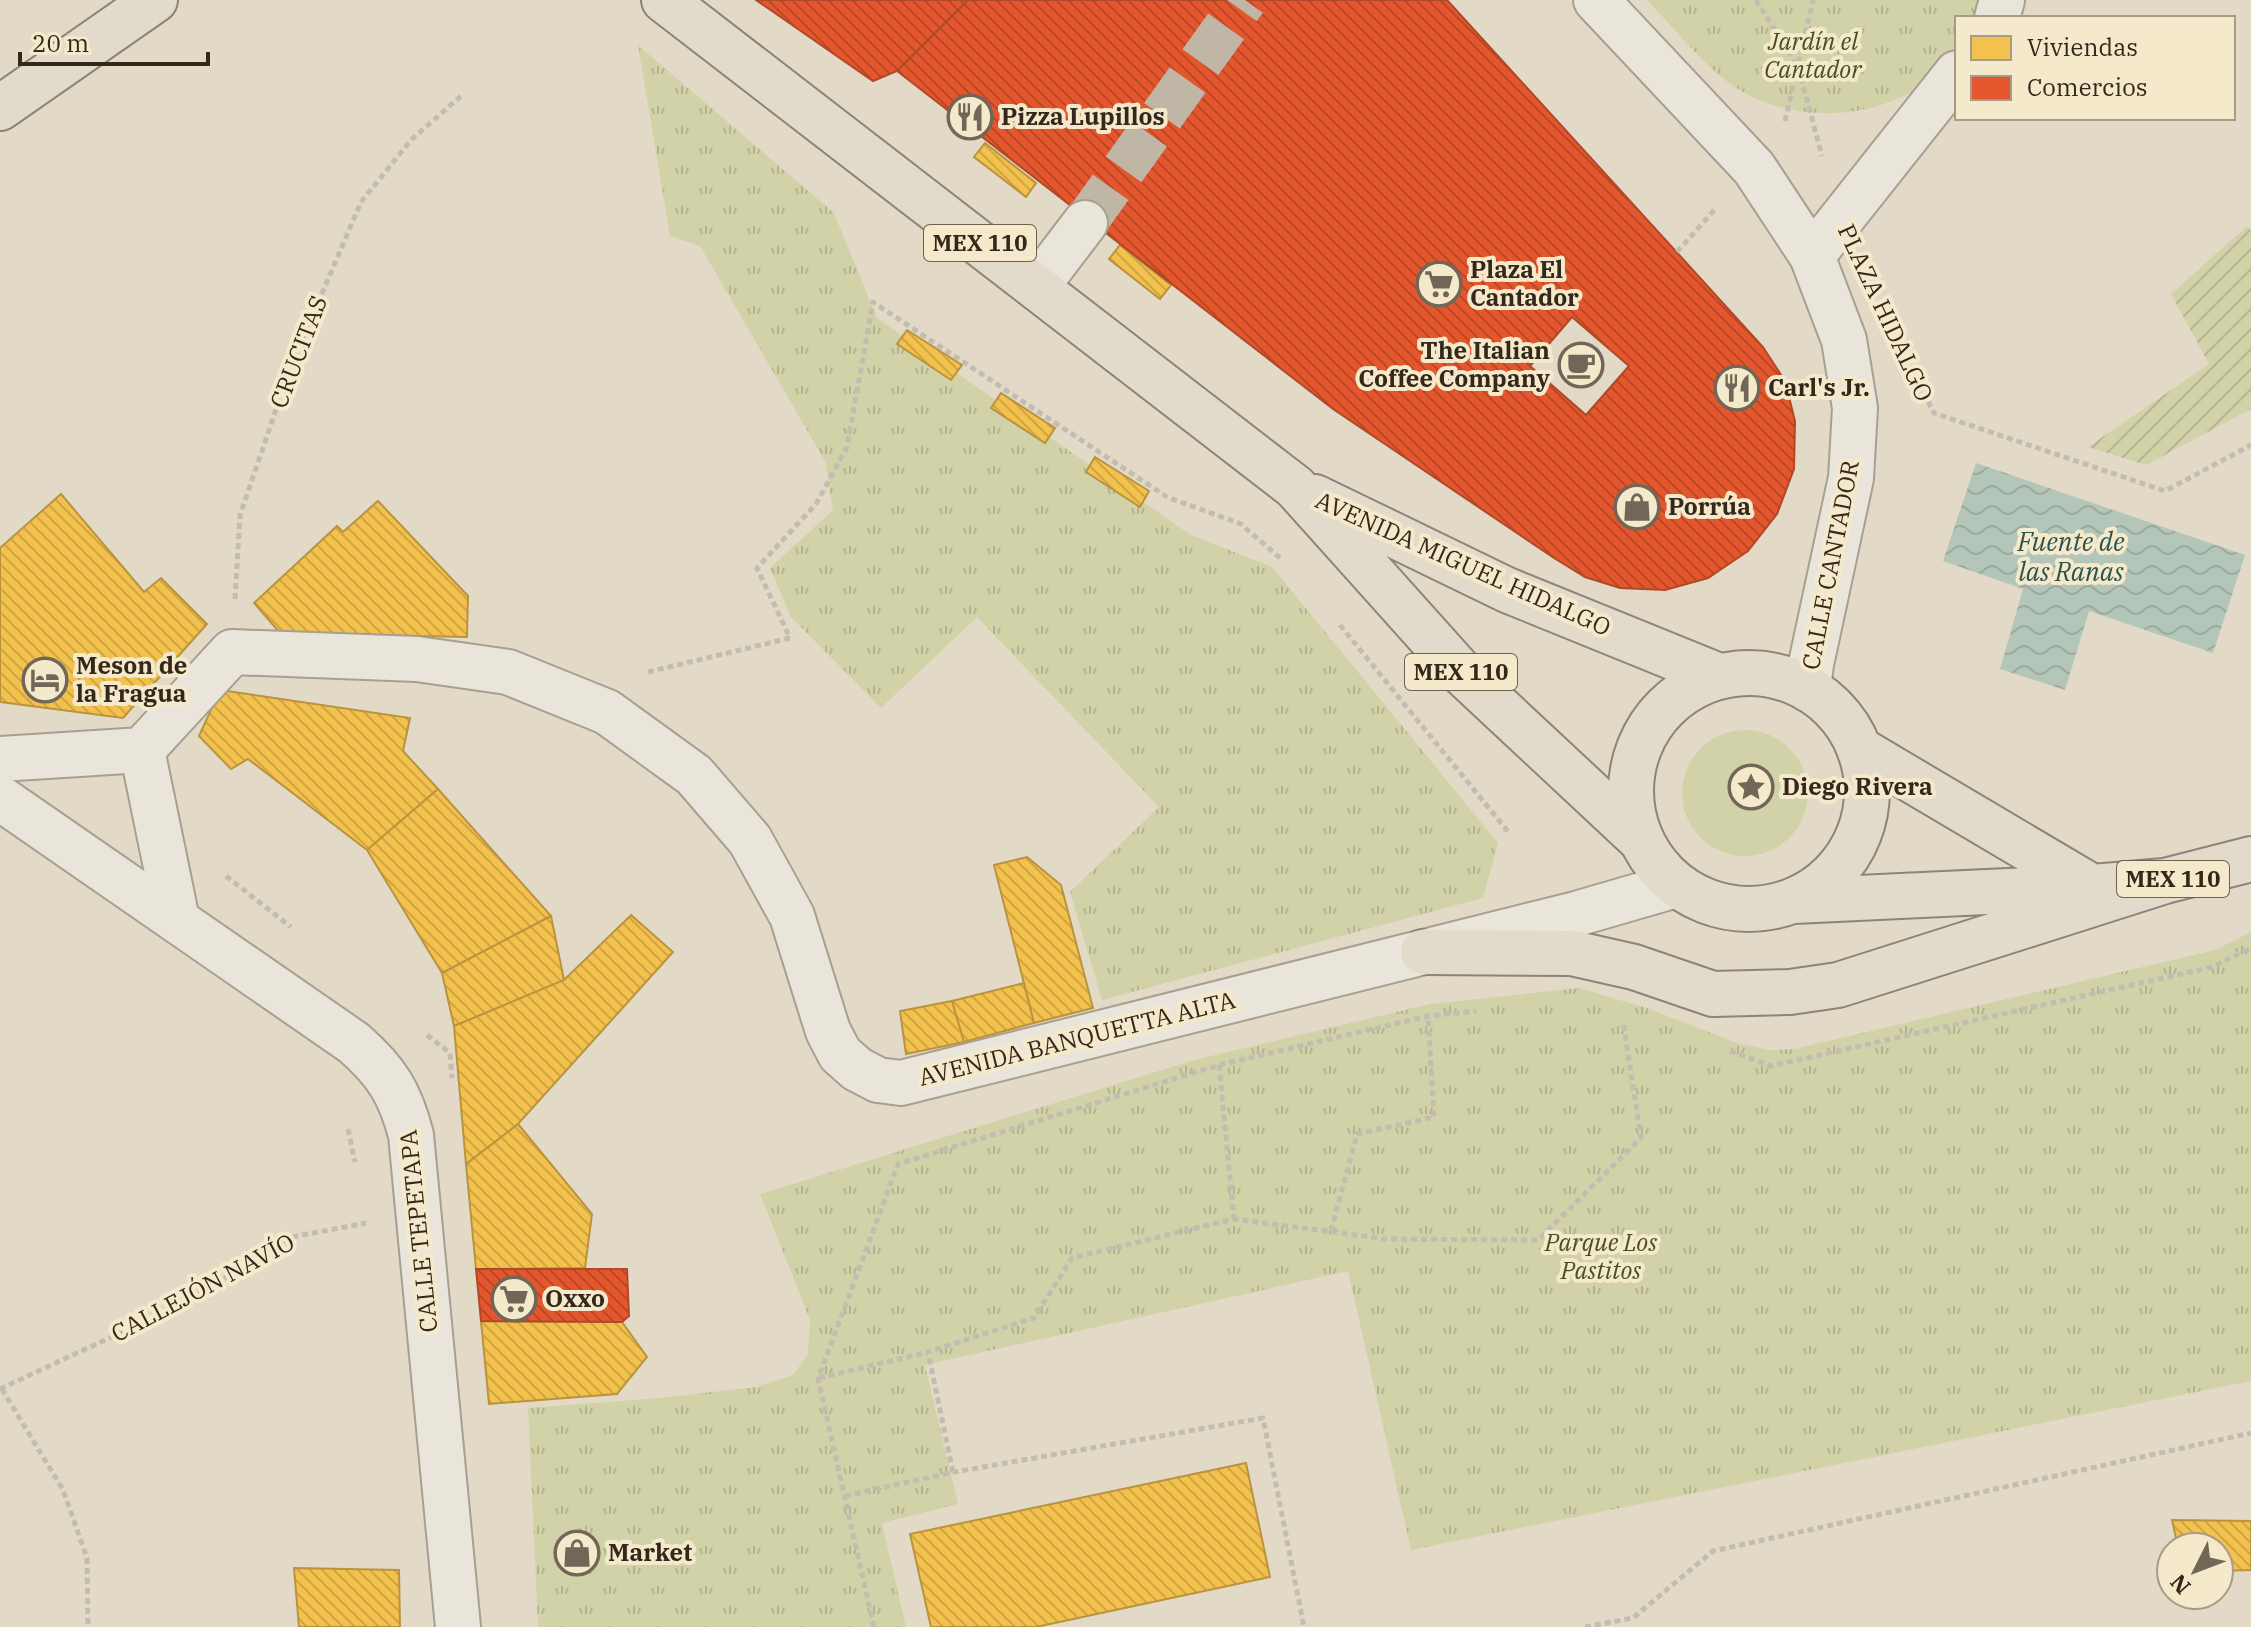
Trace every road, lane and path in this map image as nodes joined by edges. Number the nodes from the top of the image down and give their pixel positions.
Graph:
1 (155, 0) edge
2 (664, 0) edge
3 (1596, 0) edge
4 (1756, 0) edge
5 (1813, 0) edge
6 (1798, 67) junction
7 (1955, 76) edge
8 (461, 96) dead end
9 (0, 108) edge
10 (1784, 126) dead end
11 (1840, 220) junction
12 (1085, 223) tunnel mouth
13 (1688, 237) dead end
14 (1677, 252) dead end
15 (1812, 256) junction
16 (1037, 286) junction
17 (1902, 348) dead end
18 (2251, 445) edge
19 (1295, 487) junction
20 (1288, 566) dead end
21 (1338, 624) dead end
22 (232, 652) junction
23 (1719, 676) junction
24 (1808, 689) junction
25 (607, 712) junction
26 (1859, 749) junction
27 (142, 750) junction
28 (0, 759) edge
29 (0, 798) edge
30 (1510, 834) dead end
31 (1642, 841) junction
32 (2251, 859) edge
33 (2165, 881) junction
34 (1676, 885) junction
35 (2092, 887) junction
36 (1794, 901) junction
37 (177, 920) junction
38 (2251, 948) edge
39 (1423, 952) junction
40 (1491, 1010) dead end
41 (1621, 1012) dead end
42 (1428, 1016) junction
43 (1726, 1050) dead end
44 (1219, 1065) junction
45 (1234, 1219) junction
46 (367, 1223) dead end
47 (1331, 1231) junction
48 (928, 1352) junction
49 (818, 1379) junction
50 (1, 1389) edge
51 (2251, 1433) edge
52 (953, 1472) junction
53 (845, 1496) junction
54 (88, 1627) edge
55 (458, 1627) edge
56 (874, 1627) edge
57 (1304, 1627) edge
58 (1585, 1627) edge

1 - 9 main road
2 - 16 main road, AVENIDA MIGUEL HIDALGO / MEX 110
3 - 15 street, CALLE CANTADOR
4 - 6 path
5 - 6 path
6 - 10 path
6 - 11 path, PLAZA HIDALGO
7 - 11 street
8 - 22 path, CRUCITAS
11 - 15 street
12 - 16 street
13 - 14 path
15 - 24 street, CALLE CANTADOR
16 - 19 main road, AVENIDA MIGUEL HIDALGO / MEX 110
17 - 18 path, PLAZA HIDALGO
19 - 23 main road, AVENIDA MIGUEL HIDALGO / MEX 110
19 - 31 main road, AVENIDA MIGUEL HIDALGO / MEX 110
20 - 25 path
21 - 30 path
22 - 25 street, AVENIDA BANQUETTA ALTA
22 - 27 street
23 - 24 main road, MEX 110
23 - 31 main road, MEX 110
24 - 26 main road, MEX 110
25 - 39 street, AVENIDA BANQUETTA ALTA
26 - 35 main road, MEX 110
26 - 36 main road, MEX 110
27 - 28 street
27 - 37 street
29 - 37 street, CALLE TEPETAPA
31 - 34 main road, MEX 110
32 - 33 main road, MEX 110
33 - 35 main road, MEX 110
33 - 39 main road
34 - 36 main road, MEX 110
34 - 39 street, AVENIDA BANQUETTA ALTA
35 - 36 main road, MEX 110
37 - 55 street, CALLE TEPETAPA
38 - 43 path
40 - 42 path
41 - 47 path
42 - 44 path
42 - 47 path
44 - 45 path
44 - 49 path
45 - 47 path
45 - 48 path
46 - 50 path, CALLEJÓN NAVÍO
48 - 49 path
48 - 52 path
49 - 53 path
50 - 54 path
51 - 58 path
52 - 53 path
52 - 57 path
53 - 56 path

